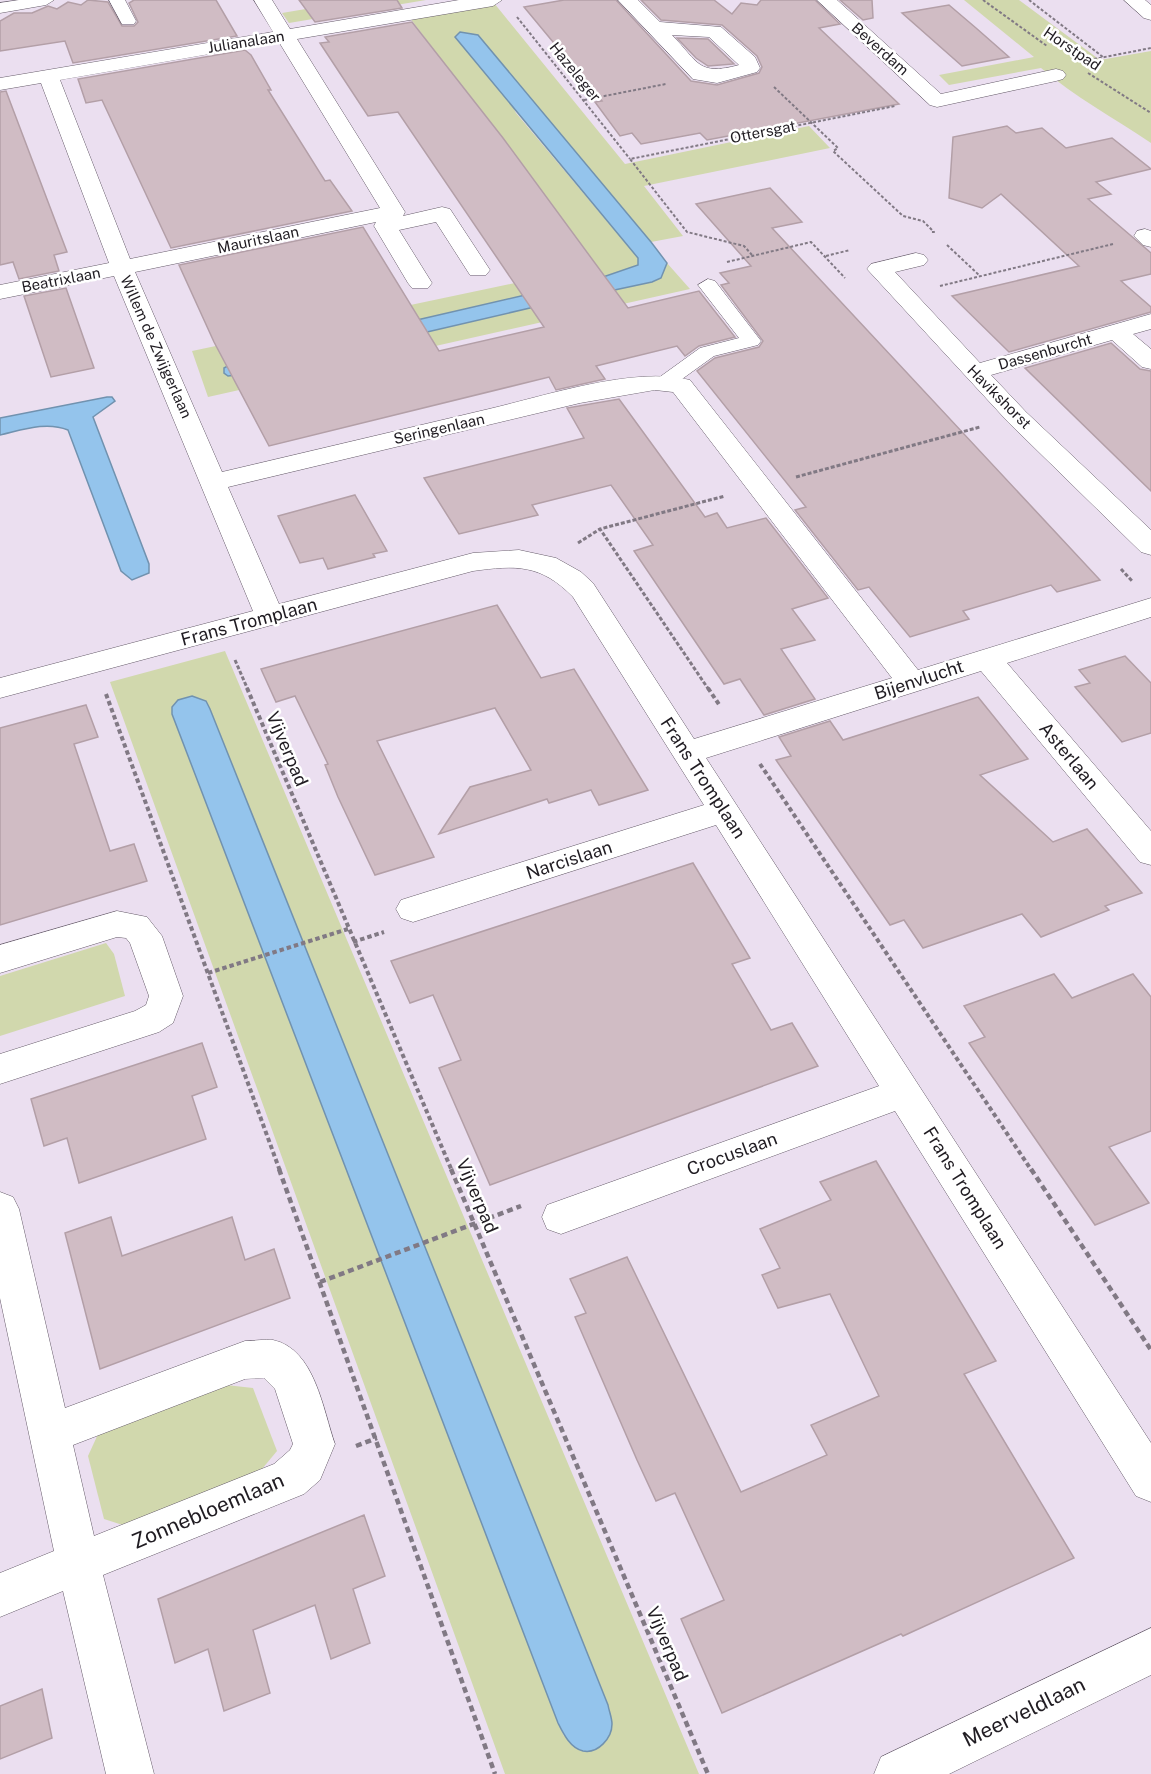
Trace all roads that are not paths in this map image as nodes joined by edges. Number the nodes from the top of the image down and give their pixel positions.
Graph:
1 (46, 0) edge
2 (117, 0) edge
3 (263, 0) edge
4 (627, 0) edge
5 (826, 0) edge
6 (1133, 0) edge
7 (501, 4) edge
8 (0, 8) edge
9 (1151, 14) edge
10 (128, 21) dead end
11 (655, 28) junction
12 (285, 36) junction
13 (1056, 75) dead end
14 (48, 76) junction
15 (0, 84) edge
16 (397, 217) junction
17 (916, 260) dead end
18 (122, 268) junction
19 (478, 270) dead end
20 (420, 283) dead end
21 (708, 285) dead end
22 (0, 292) edge
23 (1151, 321) edge
24 (1116, 331) junction
25 (1151, 362) edge
26 (974, 372) junction
27 (664, 383) junction
28 (215, 482) junction
29 (1151, 546) edge
30 (1151, 607) edge
31 (270, 616) junction
32 (987, 658) junction
33 (911, 682) junction
34 (0, 688) edge
35 (687, 753) junction
36 (724, 811) junction
37 (1151, 853) edge
38 (413, 909) dead end
39 (0, 959) edge
40 (0, 1070) edge
41 (904, 1092) junction
42 (0, 1209) edge
43 (561, 1217) dead end
44 (50, 1434) junction
45 (1151, 1481) edge
46 (79, 1565) junction
47 (0, 1595) edge
48 (1151, 1651) edge
49 (130, 1774) edge
50 (898, 1774) edge

1 - 8 lane
2 - 10 lane
3 - 12 street
4 - 11 street
5 - 13 street, Beverdam
6 - 9 street
7 - 12 street, Julianalaan
11 - 11 street
12 - 14 street, Julianalaan
12 - 16 street
14 - 15 street, Julianalaan
14 - 18 street, Willem de Zwijgerlaan
16 - 18 street, Mauritslaan
16 - 19 street, Mauritslaan
16 - 20 street
17 - 26 street, Havikshorst
18 - 22 street, Beatrixlaan
18 - 28 street, Willem de Zwijgerlaan
21 - 27 lane
23 - 24 street, Dassenburcht
24 - 25 street, Dassenburcht
24 - 26 street, Dassenburcht
26 - 29 street, Havikshorst
27 - 28 street, Seringenlaan
27 - 33 street
28 - 31 street, Willem de Zwijgerlaan
30 - 32 street, Bijenvlucht
31 - 34 street, Frans Tromplaan
31 - 35 street, Frans Tromplaan
32 - 33 street, Bijenvlucht
32 - 37 street, Asterlaan
33 - 35 street, Bijenvlucht
35 - 36 street, Frans Tromplaan
36 - 38 street, Narcislaan
36 - 41 street, Frans Tromplaan
39 - 40 street
41 - 43 street, Crocuslaan
41 - 45 street, Frans Tromplaan
42 - 44 street
44 - 46 street
44 - 46 street, Zonnebloemlaan
46 - 47 street, Zonnebloemlaan
46 - 49 street
48 - 50 street, Meerveldlaan

